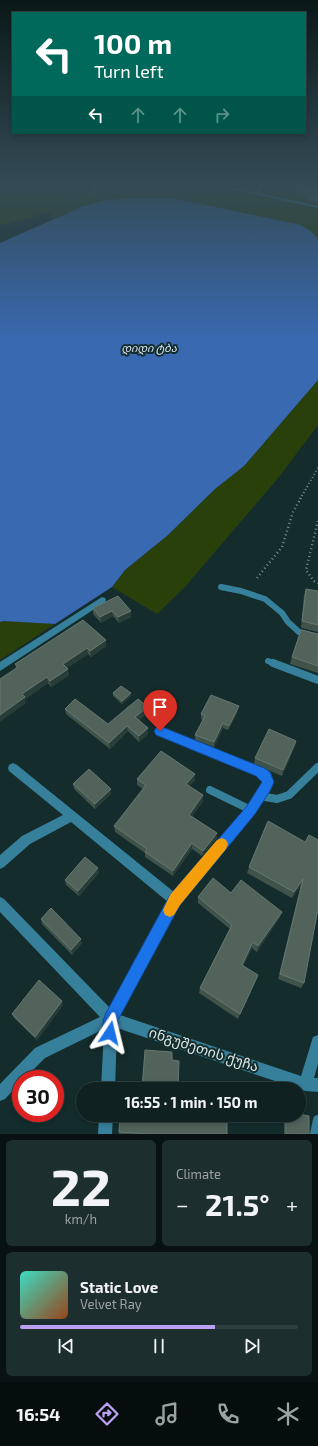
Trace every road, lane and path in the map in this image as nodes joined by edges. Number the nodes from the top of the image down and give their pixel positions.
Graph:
1 (318, 468) edge
2 (318, 521) edge
3 (257, 578) dead end
4 (318, 583) edge
5 (221, 587) dead end
6 (102, 600) dead end
7 (318, 637) edge
8 (268, 661) dead end
9 (0, 667) edge
10 (318, 680) edge
11 (160, 731) dead end
12 (318, 767) edge
13 (13, 768) dead end
14 (210, 790) dead end
15 (260, 796) junction
16 (251, 810) junction
17 (72, 816) junction
18 (0, 863) edge
19 (175, 900) junction
20 (0, 903) edge
21 (111, 1019) junction
22 (318, 1042) edge
23 (108, 1082) edge
24 (312, 1085) edge
25 (0, 1094) edge
26 (318, 1120) edge
27 (106, 1122) edge
28 (106, 1134) edge
29 (315, 1134) edge

1 - 3 path
2 - 4 path
5 - 7 lane
6 - 9 street
8 - 10 lane
11 - 15 street
12 - 15 lane
13 - 17 street
14 - 16 lane
15 - 16 street
16 - 19 street
17 - 18 street
17 - 19 street
19 - 21 street
20 - 21 street
21 - 23 street
21 - 24 street, ინგუშეთის ქუჩა
21 - 25 street
22 - 24 street
26 - 29 lane
27 - 28 street

